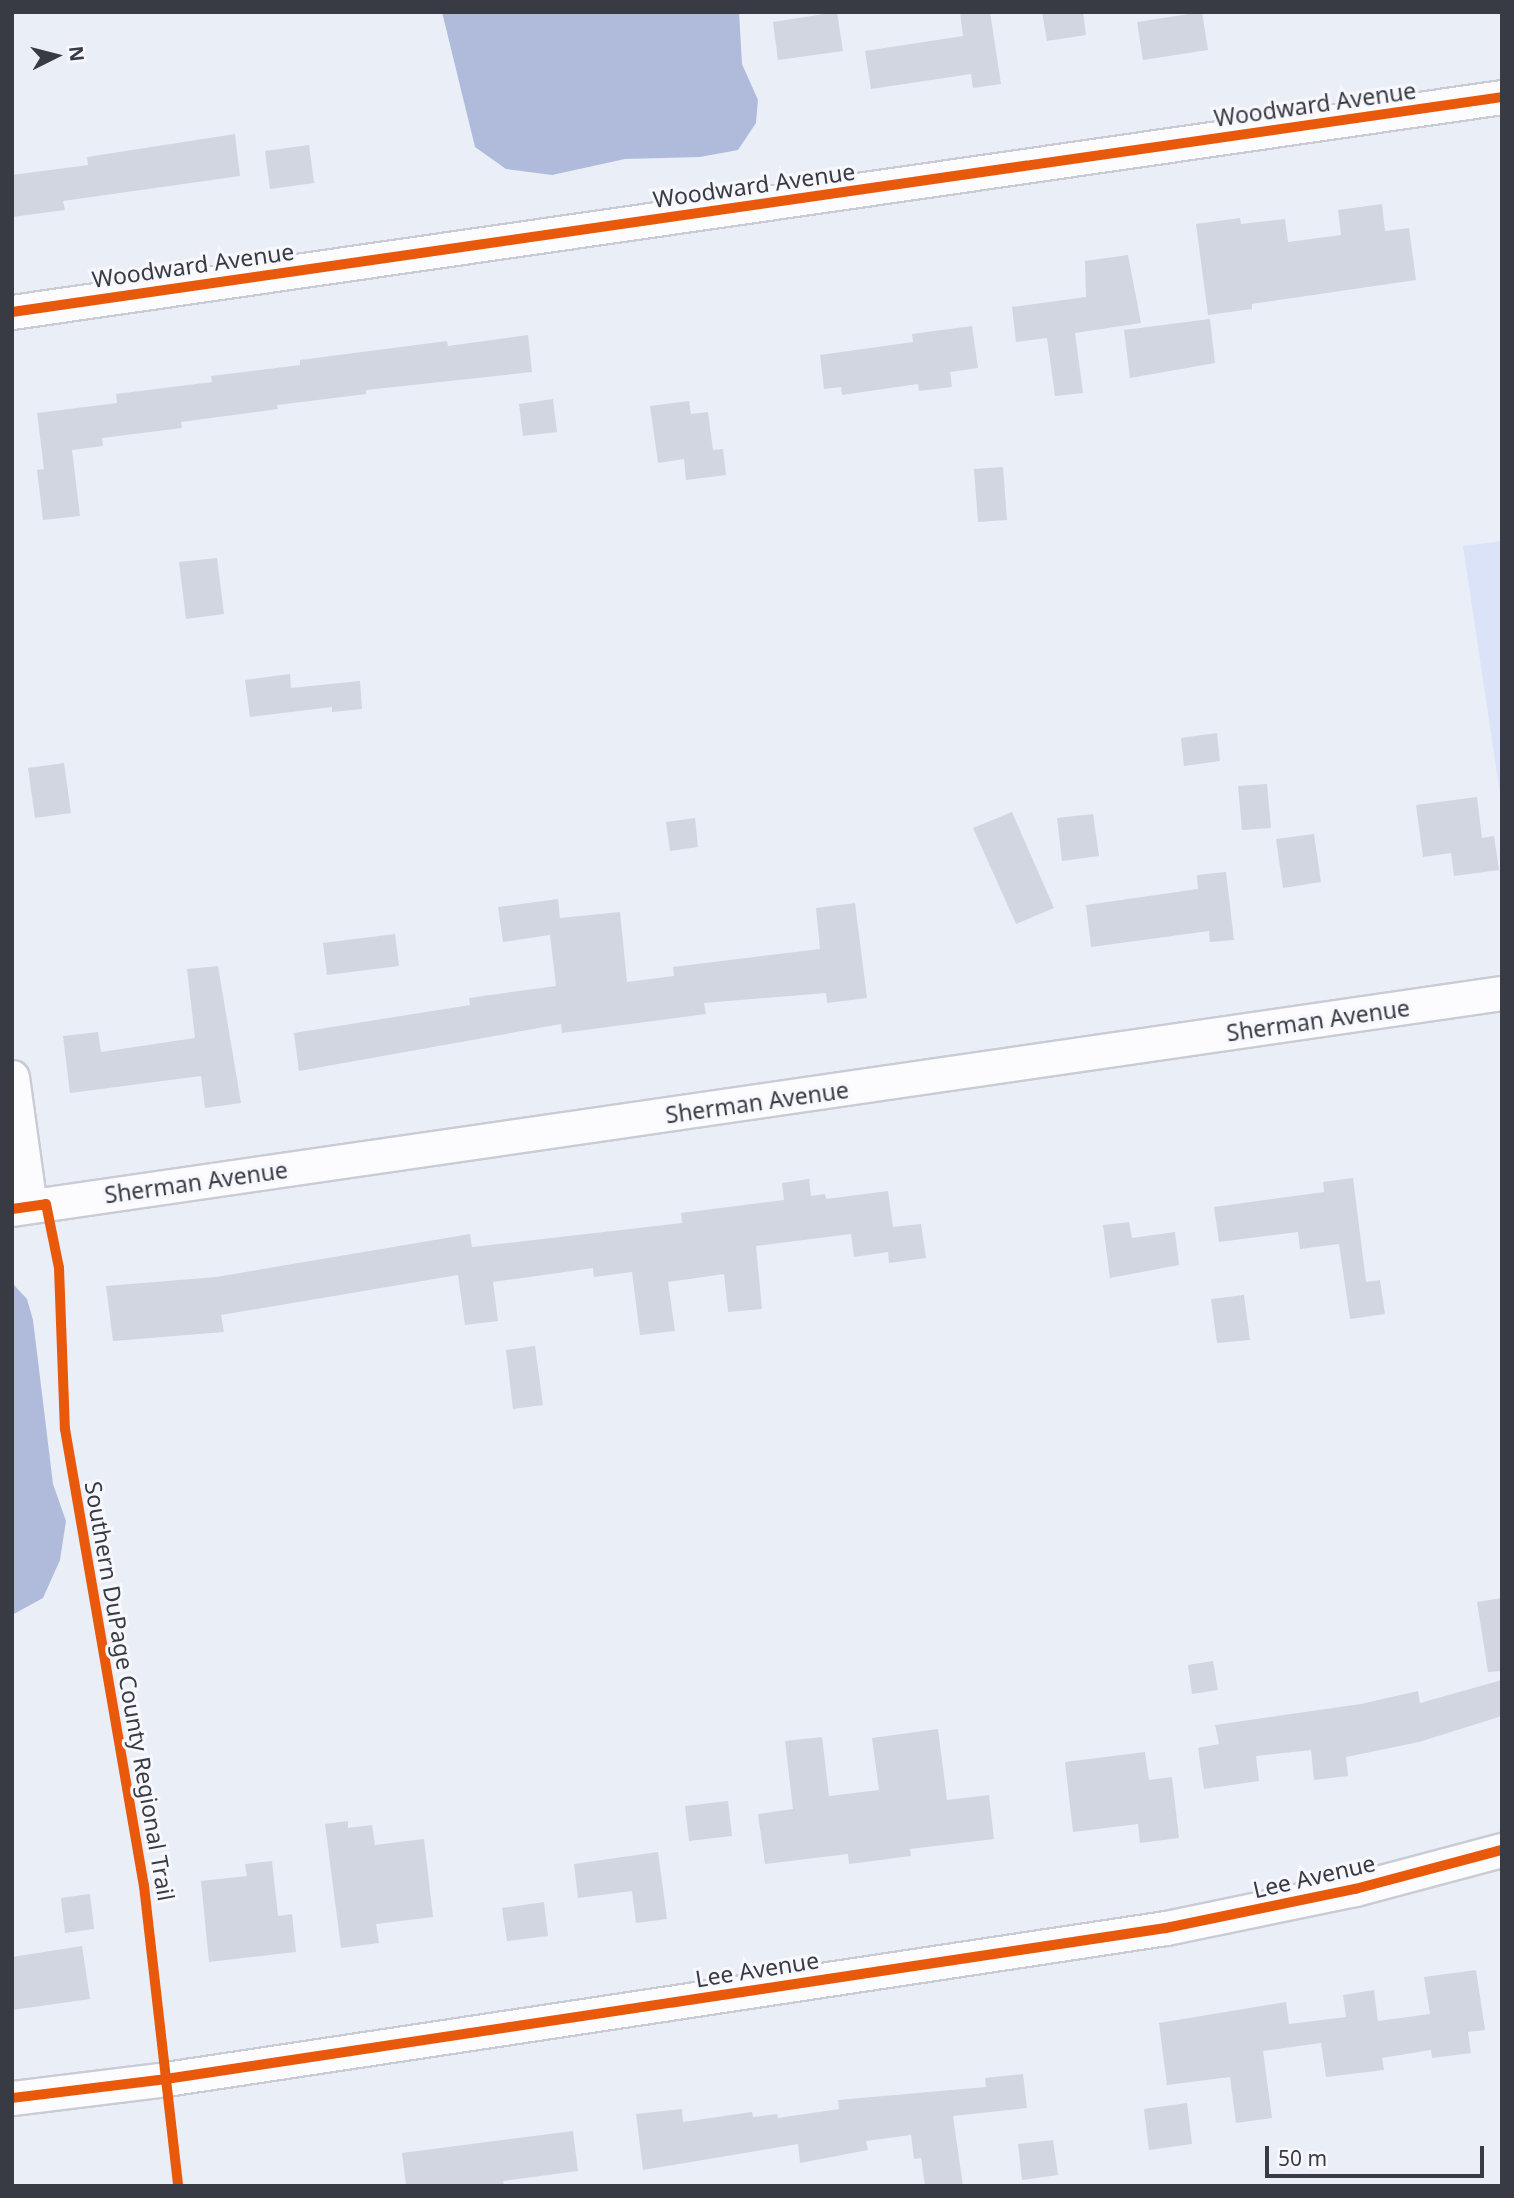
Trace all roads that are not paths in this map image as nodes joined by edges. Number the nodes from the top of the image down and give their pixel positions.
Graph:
1 (1502, 97) edge
2 (12, 312) edge
3 (1502, 993) edge
4 (12, 1077) edge
5 (21, 1208) edge
6 (1502, 1850) edge
7 (12, 2098) edge

1 - 2 street, Woodward Avenue
3 - 5 street, Sherman Avenue
4 - 5 street
6 - 7 street, Lee Avenue

